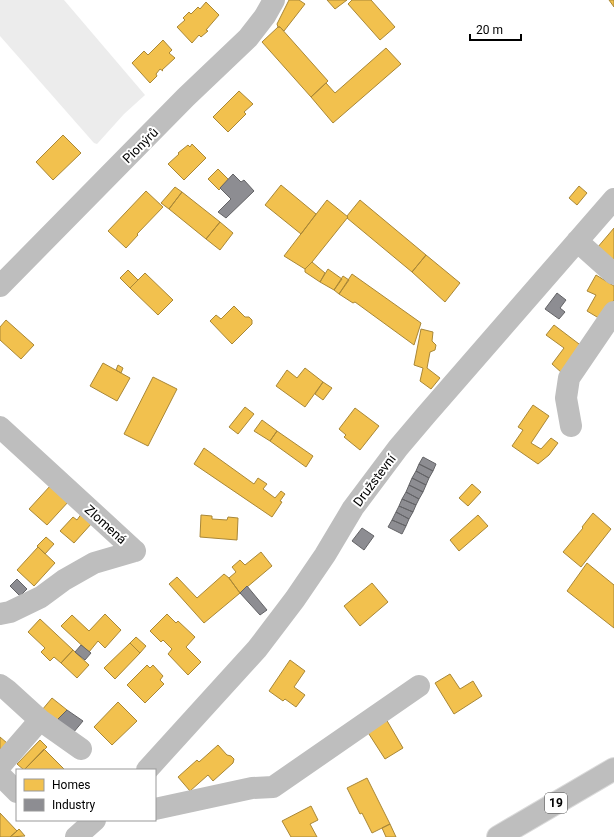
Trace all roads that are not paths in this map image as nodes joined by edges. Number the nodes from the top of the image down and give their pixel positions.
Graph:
1 (274, 0) edge
2 (614, 199) edge
3 (577, 241) junction
4 (614, 274) edge
5 (0, 286) edge
6 (614, 312) edge
7 (571, 426) dead end
8 (0, 427) edge
9 (0, 614) edge
10 (0, 685) edge
11 (419, 686) dead end
12 (40, 720) junction
13 (81, 749) dead end
14 (0, 766) edge
15 (148, 769) edge
16 (614, 769) edge
17 (0, 775) edge
18 (16, 791) edge
19 (156, 809) edge
20 (94, 821) edge
21 (76, 837) edge
22 (498, 837) edge

1 - 5 street, Pionýrů
2 - 3 street, Družstevní
3 - 4 street
3 - 15 street, Družstevní
6 - 7 street
8 - 9 street, Zlomená
10 - 12 street
11 - 19 street
12 - 13 street
12 - 14 street
16 - 22 street, 19
17 - 18 street
20 - 21 street

